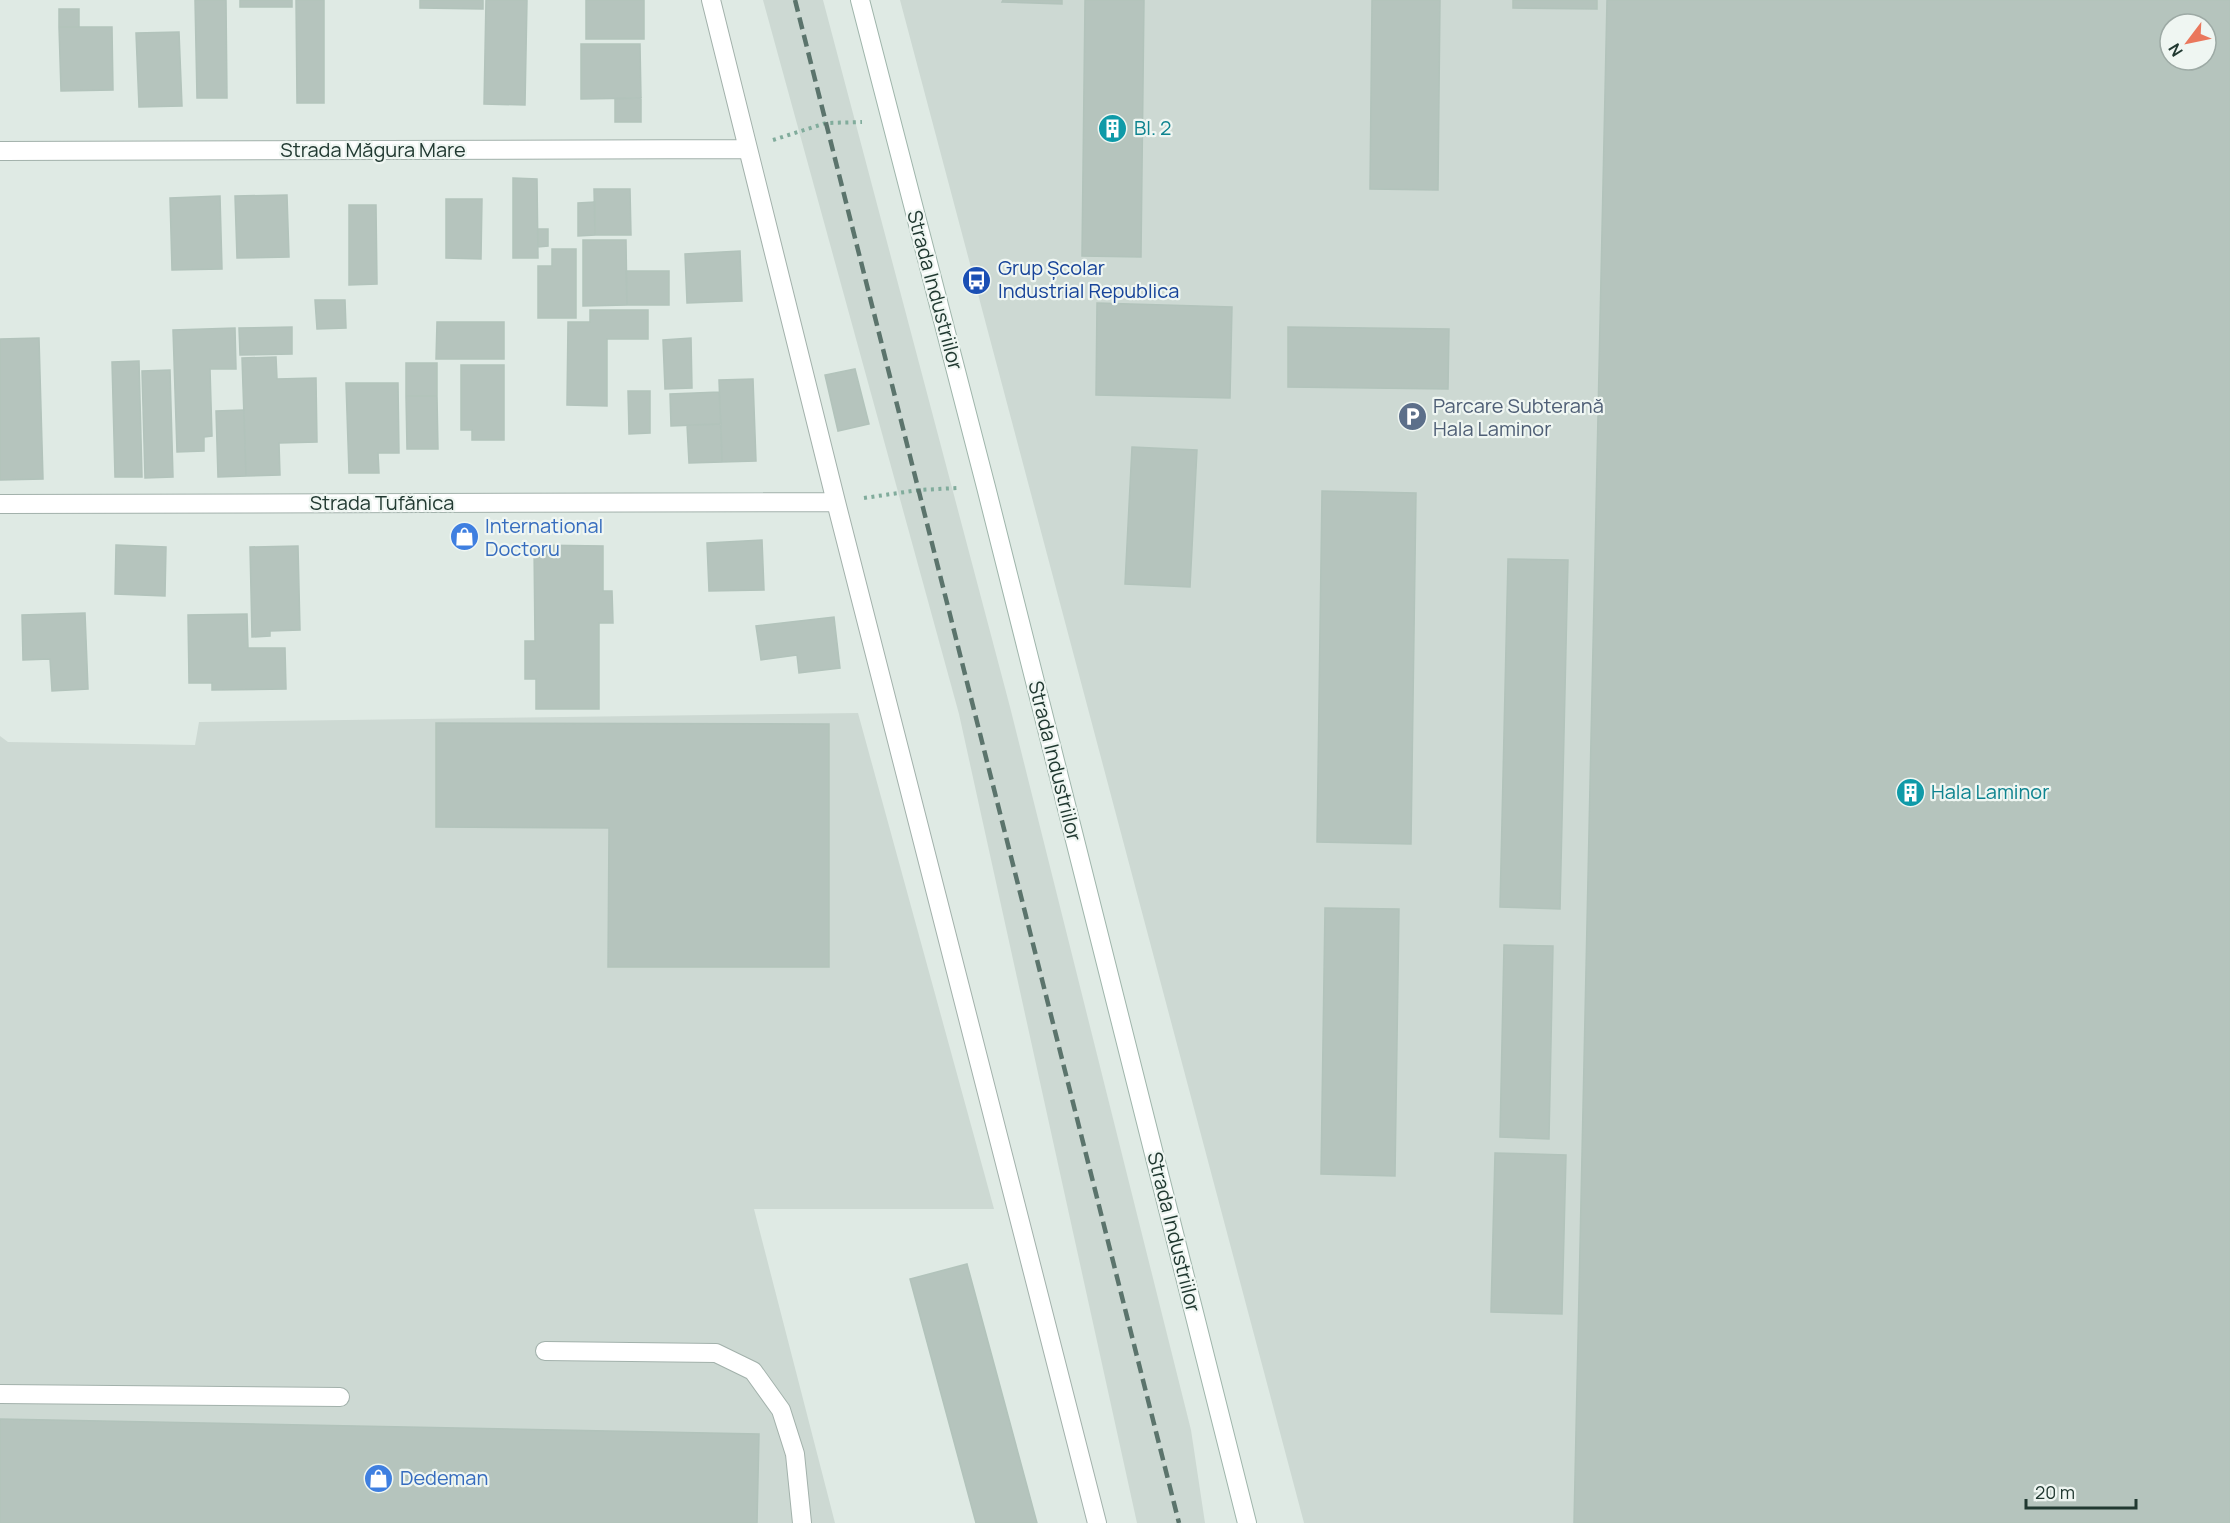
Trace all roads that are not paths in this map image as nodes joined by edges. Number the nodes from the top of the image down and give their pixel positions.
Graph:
1 (711, 0) edge
2 (860, 0) edge
3 (747, 149) junction
4 (0, 151) edge
5 (836, 502) junction
6 (0, 504) edge
7 (545, 1351) dead end
8 (0, 1394) edge
9 (340, 1397) dead end
10 (802, 1523) edge
11 (1097, 1523) edge
12 (1247, 1523) edge

1 - 3 street
2 - 12 street, Strada Industriilor
3 - 4 street, Strada Măgura Mare
3 - 5 street
5 - 6 street, Strada Tufănica
5 - 11 street
7 - 10 street
8 - 9 street

